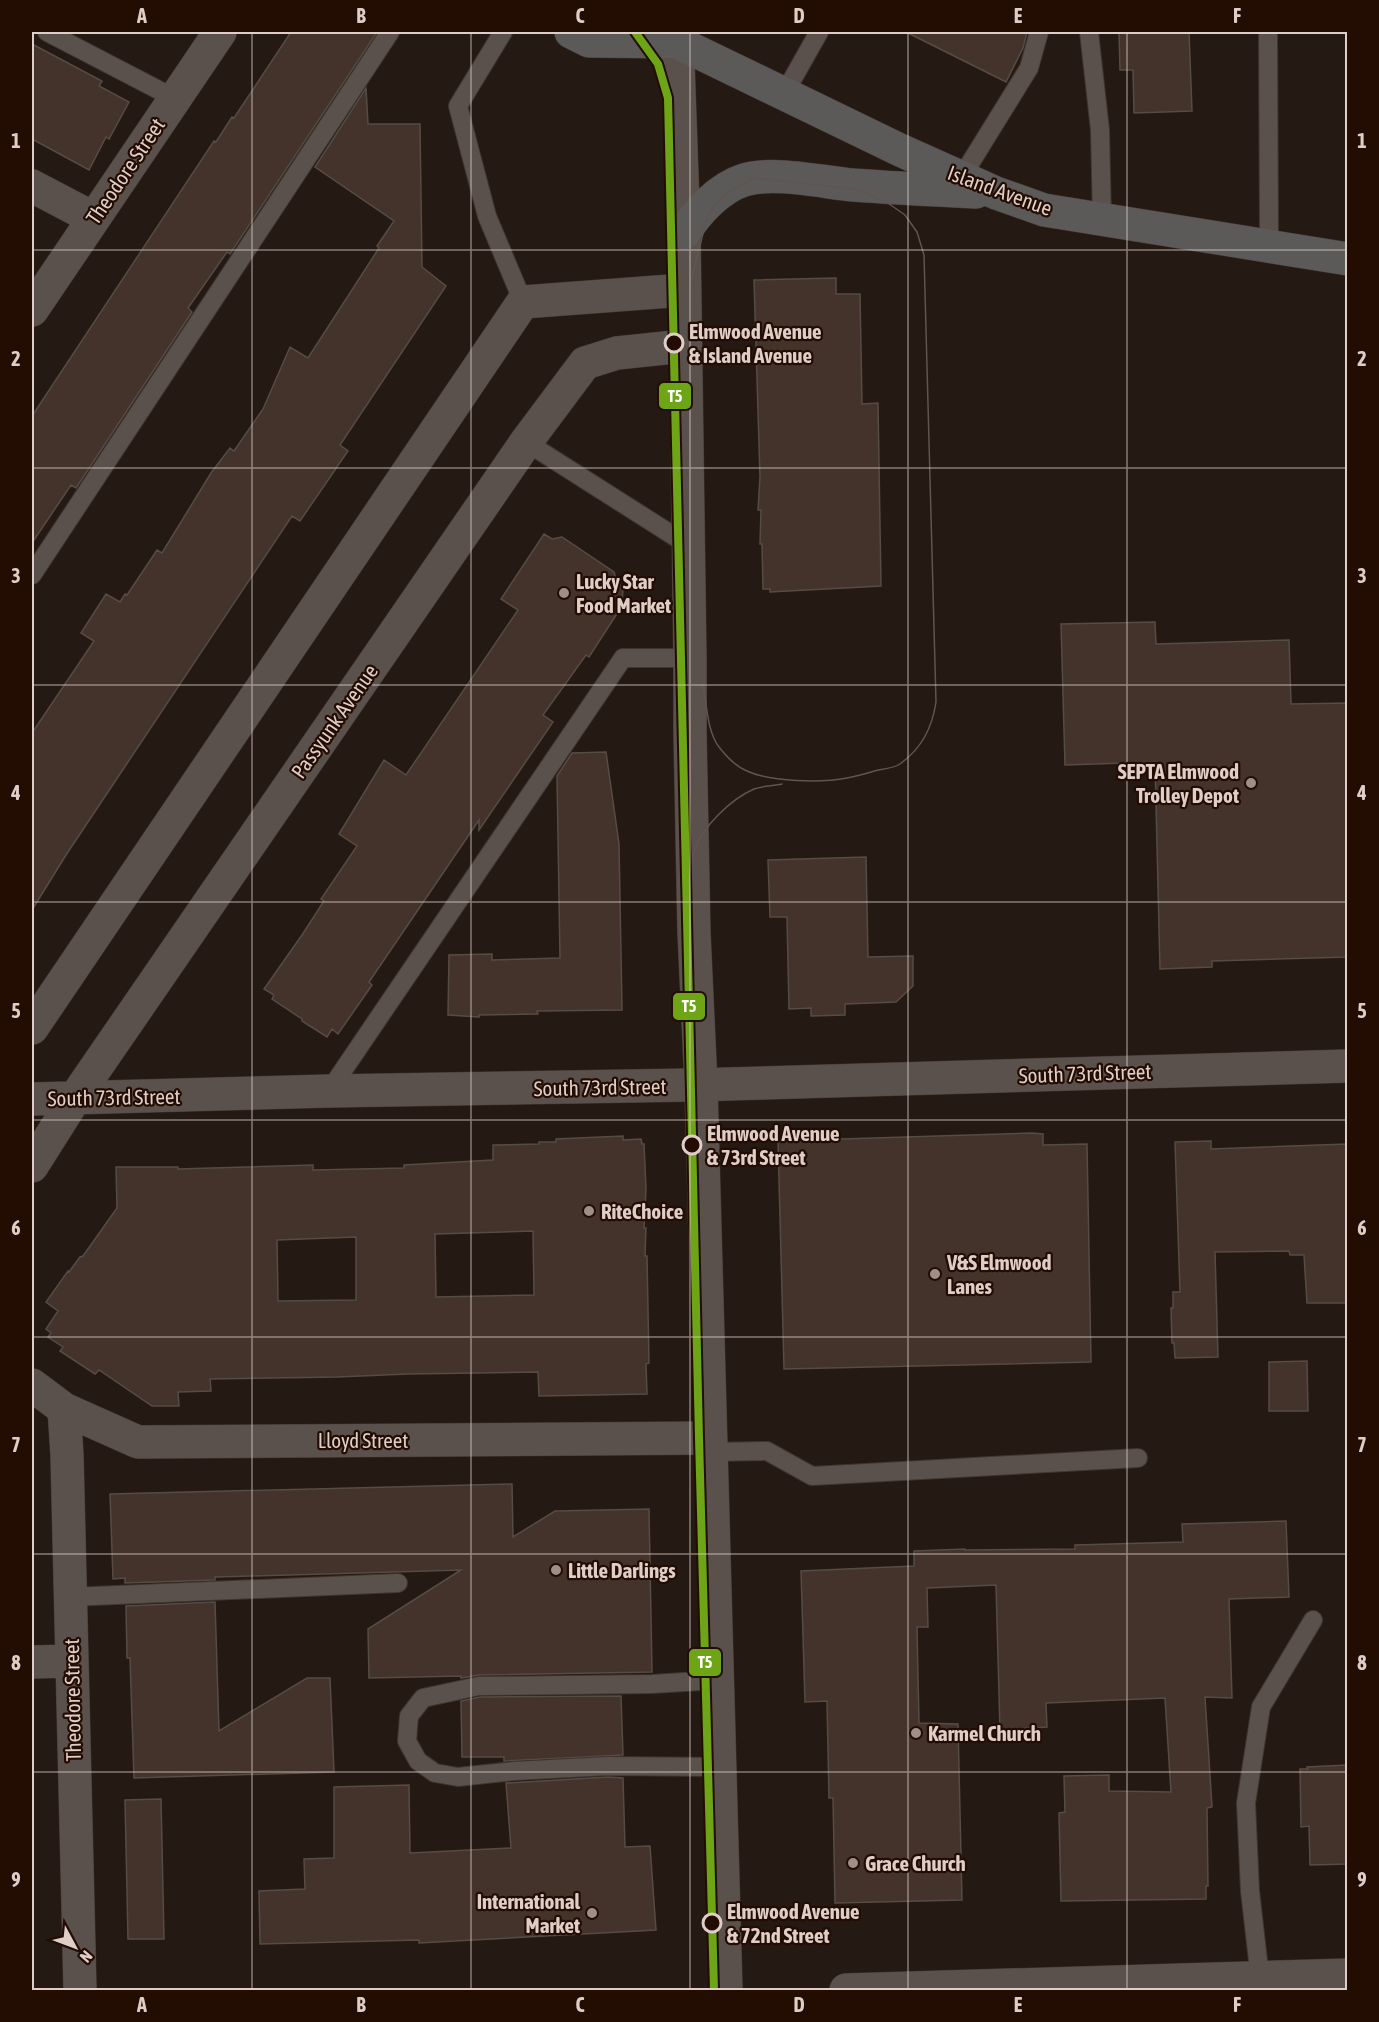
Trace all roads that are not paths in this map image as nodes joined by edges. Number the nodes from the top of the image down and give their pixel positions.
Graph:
1 (47, 32) edge
2 (220, 32) edge
3 (390, 32) edge
4 (503, 32) edge
5 (571, 32) edge
6 (819, 32) edge
7 (1039, 32) edge
8 (1089, 32) edge
9 (1268, 32) edge
10 (674, 35) edge
11 (784, 94) junction
12 (174, 98) junction
13 (961, 178) junction
14 (32, 186) edge
15 (996, 193) junction
16 (93, 218) junction
17 (1102, 220) junction
18 (684, 233) junction
19 (1268, 246) junction
20 (1347, 259) edge
21 (684, 290) junction
22 (523, 302) junction
23 (32, 310) edge
24 (684, 346) junction
25 (526, 442) junction
26 (688, 545) junction
27 (32, 575) edge
28 (690, 658) junction
29 (32, 1028) edge
30 (1347, 1066) edge
31 (701, 1084) junction
32 (329, 1091) junction
33 (75, 1098) junction
34 (32, 1099) edge
35 (32, 1166) edge
36 (32, 1385) edge
37 (64, 1409) junction
38 (710, 1445) junction
39 (1138, 1458) dead end
40 (398, 1583) dead end
41 (70, 1597) junction
42 (1313, 1620) dead end
43 (71, 1661) junction
44 (32, 1662) edge
45 (717, 1680) junction
46 (720, 1767) junction
47 (1347, 1975) edge
48 (1260, 1978) junction
49 (953, 1989) edge
50 (80, 1990) edge
51 (726, 1990) edge
52 (846, 1990) edge

1 - 12 lane
2 - 12 street, Theodore Street
3 - 27 lane
4 - 22 lane
5 - 10 main road, Island Avenue
6 - 11 lane
7 - 13 lane
8 - 17 lane
9 - 19 lane
10 - 11 main road, Island Avenue
10 - 18 street
11 - 13 main road, Island Avenue
12 - 16 street, Theodore Street
13 - 15 main road, Island Avenue
14 - 16 street
15 - 17 main road, Island Avenue
15 - 18 main road
16 - 23 street, Theodore Street
17 - 19 main road, Island Avenue
18 - 21 street
19 - 20 main road, Island Avenue
21 - 22 street
21 - 24 street
22 - 29 street
24 - 25 street, Passyunk Avenue
24 - 26 street
25 - 26 lane
25 - 33 street, Passyunk Avenue
26 - 28 street
28 - 31 street
28 - 32 lane
30 - 31 street, South 73rd Street
31 - 32 street, South 73rd Street
31 - 38 street
32 - 33 street, South 73rd Street
33 - 34 street, South 73rd Street
33 - 35 street, Passyunk Avenue
36 - 37 street, Lloyd Street
37 - 38 street, Lloyd Street
37 - 41 street, Theodore Street
38 - 39 lane
38 - 45 street
40 - 41 lane
41 - 43 street, Theodore Street
42 - 48 lane
43 - 44 street
43 - 50 street, Theodore Street
45 - 46 street
45 - 46 lane
46 - 51 street
47 - 48 street
48 - 49 street
49 - 52 street

